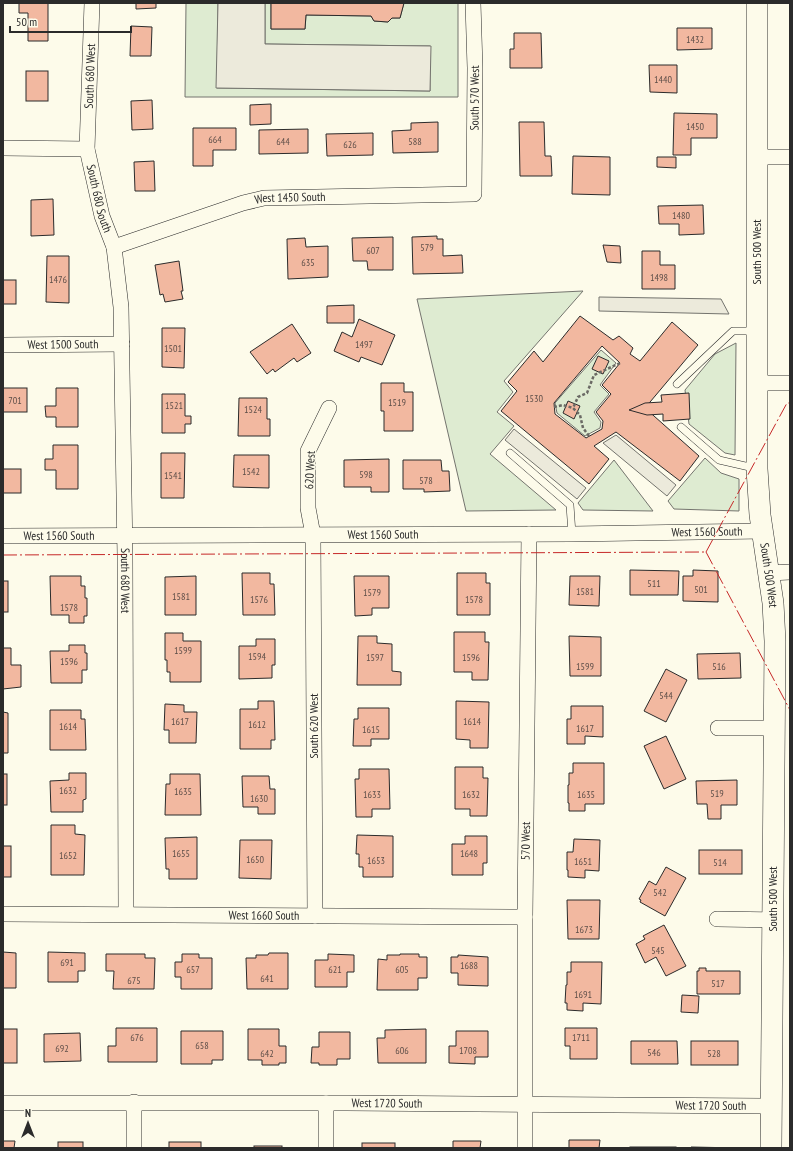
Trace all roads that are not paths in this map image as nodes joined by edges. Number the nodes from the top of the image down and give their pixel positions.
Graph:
1 (92, 3) edge
2 (473, 3) edge
3 (758, 3) edge
4 (3, 148) edge
5 (87, 149) junction
6 (757, 157) junction
7 (790, 157) edge
8 (474, 194) joint
9 (114, 247) junction
10 (757, 331) junction
11 (122, 344) junction
12 (3, 345) edge
13 (757, 383) junction
14 (790, 383) edge
15 (677, 384) dead end
16 (329, 408) dead end
17 (681, 427) dead end
18 (510, 453) dead end
19 (757, 469) junction
20 (762, 531) junction
21 (529, 534) junction
22 (572, 534) junction
23 (3, 536) edge
24 (124, 536) junction
25 (313, 536) junction
26 (790, 572) edge
27 (769, 573) junction
28 (718, 728) dead end
29 (774, 728) junction
30 (3, 914) edge
31 (126, 914) junction
32 (315, 916) junction
33 (526, 917) junction
34 (717, 919) dead end
35 (773, 920) junction
36 (134, 1102) junction
37 (3, 1103) edge
38 (326, 1103) junction
39 (526, 1104) junction
40 (771, 1106) junction
41 (134, 1148) edge
42 (326, 1148) edge
43 (525, 1148) edge
44 (771, 1148) edge

1 - 5 street, South 680 West
2 - 8 street, South 570 West
3 - 6 main road, South 500 West
4 - 5 street
5 - 9 street, South 680 South
6 - 7 street
6 - 10 main road, South 500 West
8 - 9 street, West 1450 South
9 - 11 street, South 680 West
10 - 13 main road, South 500 West
10 - 15 lane
11 - 12 street, West 1500 South
11 - 24 street, South 680 West
13 - 14 street
13 - 19 main road, South 500 West
16 - 25 street, 620 West
17 - 19 lane
18 - 22 lane
19 - 20 main road, South 500 West
20 - 22 street, West 1560 South
20 - 27 main road, South 500 West
21 - 22 street, West 1560 South
21 - 25 street, West 1560 South
21 - 33 street, 570 West
23 - 24 street, West 1560 South
24 - 25 street, West 1560 South
24 - 31 street, South 680 West
25 - 32 street, South 620 West
26 - 27 street
27 - 29 main road, South 500 West
28 - 29 street
29 - 35 main road, South 500 West
30 - 31 street, West 1660 South
31 - 32 street, West 1660 South
32 - 33 street, West 1660 South
33 - 39 street, 570 West
34 - 35 street
35 - 40 main road, South 500 West
36 - 37 street, West 1720 South
36 - 38 street, West 1720 South
36 - 41 street
38 - 39 street, West 1720 South
38 - 42 street
39 - 40 street, West 1720 South
39 - 43 street, 570 West
40 - 44 main road, South 500 West

